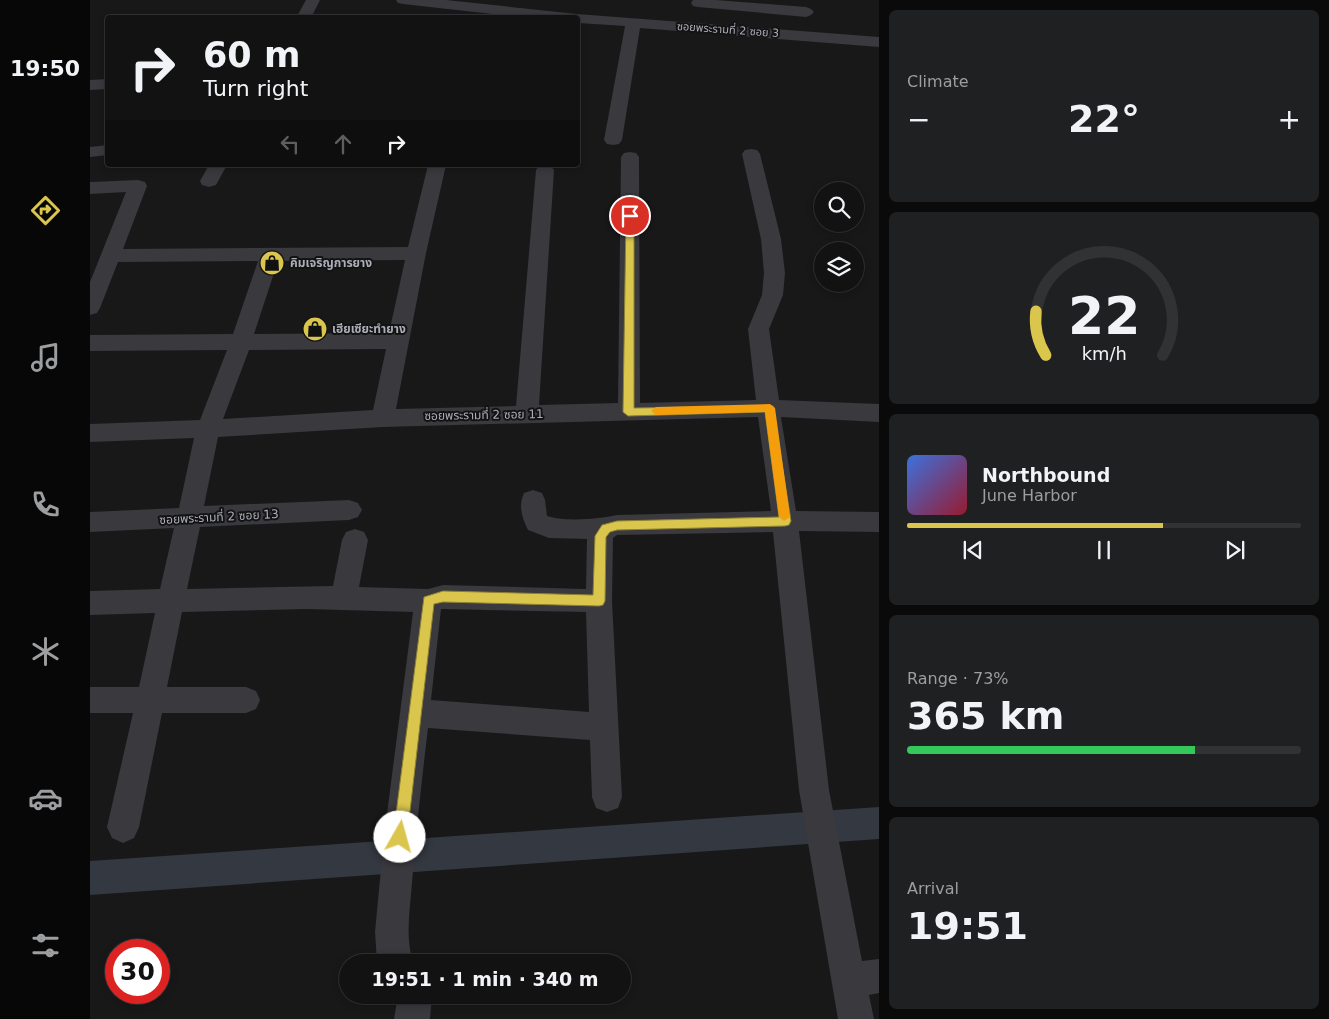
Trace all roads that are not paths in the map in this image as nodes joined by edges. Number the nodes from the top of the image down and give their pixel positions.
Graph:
1 (313, 0) edge
2 (402, 0) edge
3 (698, 2) edge
4 (806, 6) edge
5 (545, 7) edge
6 (508, 14) edge
7 (305, 15) edge
8 (568, 15) edge
9 (580, 18) edge
10 (632, 23) junction
11 (698, 28) junction
12 (807, 36) junction
13 (879, 42) edge
14 (105, 84) edge
15 (90, 85) edge
16 (613, 140) dead end
17 (105, 150) edge
18 (90, 152) edge
19 (751, 154) dead end
20 (630, 157) dead end
21 (217, 167) edge
22 (437, 167) edge
23 (545, 170) dead end
24 (209, 181) dead end
25 (90, 188) edge
26 (416, 253) junction
27 (270, 254) junction
28 (111, 256) junction
29 (90, 308) edge
30 (397, 341) junction
31 (241, 342) junction
32 (90, 343) edge
33 (770, 408) junction
34 (628, 412) junction
35 (879, 413) edge
36 (526, 414) junction
37 (383, 418) junction
38 (208, 429) junction
39 (90, 433) edge
40 (533, 500) dead end
41 (349, 510) dead end
42 (189, 519) junction
43 (785, 521) junction
44 (90, 522) edge
45 (879, 522) edge
46 (606, 528) junction
47 (355, 540) dead end
48 (344, 598) junction
49 (428, 600) junction
50 (599, 601) junction
51 (172, 602) junction
52 (90, 603) edge
53 (151, 699) junction
54 (90, 700) edge
55 (246, 700) dead end
56 (415, 714) junction
57 (604, 728) junction
58 (606, 797) dead end
59 (124, 826) dead end
60 (393, 954) edge
61 (864, 978) edge
62 (414, 1004) edge
63 (412, 1019) edge
64 (856, 1019) edge

1 - 7 street
2 - 6 street, ซอยพระรามที่ 2 ซอย 3
3 - 4 street
3 - 11 street
4 - 12 street
5 - 6 street, ซอยพระรามที่ 2 ซอย 3
5 - 8 street, ซอยพระรามที่ 2 ซอย 3
9 - 10 street, ซอยพระรามที่ 2 ซอย 3
10 - 11 street, ซอยพระรามที่ 2 ซอย 3
10 - 16 street
11 - 12 street, ซอยพระรามที่ 2 ซอย 3
12 - 13 street, ซอยพระรามที่ 2 ซอย 3
14 - 15 street
17 - 18 street
19 - 33 street
20 - 34 street
21 - 24 street
22 - 26 street
23 - 36 street
25 - 28 street
26 - 27 street
26 - 30 street
27 - 28 street
27 - 31 street
28 - 29 street
30 - 31 street
30 - 37 street
31 - 32 street
31 - 38 street
33 - 34 street, ซอยพระรามที่ 2 ซอย 11
33 - 35 street, ซอยพระรามที่ 2 ซอย 11
33 - 43 street
34 - 36 street, ซอยพระรามที่ 2 ซอย 11
36 - 37 street, ซอยพระรามที่ 2 ซอย 11
37 - 38 street, ซอยพระรามที่ 2 ซอย 11
38 - 39 street, ซอยพระรามที่ 2 ซอย 11
38 - 42 street
40 - 46 street
41 - 42 street, ซอยพระรามที่ 2 ซอย 13
42 - 44 street, ซอยพระรามที่ 2 ซอย 13
42 - 51 street
43 - 45 street
43 - 46 street
43 - 61 street
46 - 50 street
47 - 48 street
48 - 49 street
48 - 51 street
49 - 50 street
49 - 56 street
50 - 57 street
51 - 52 street
51 - 53 street
53 - 54 street
53 - 55 street
53 - 59 street
56 - 57 street
56 - 60 street
57 - 58 street
61 - 64 street
62 - 63 street

